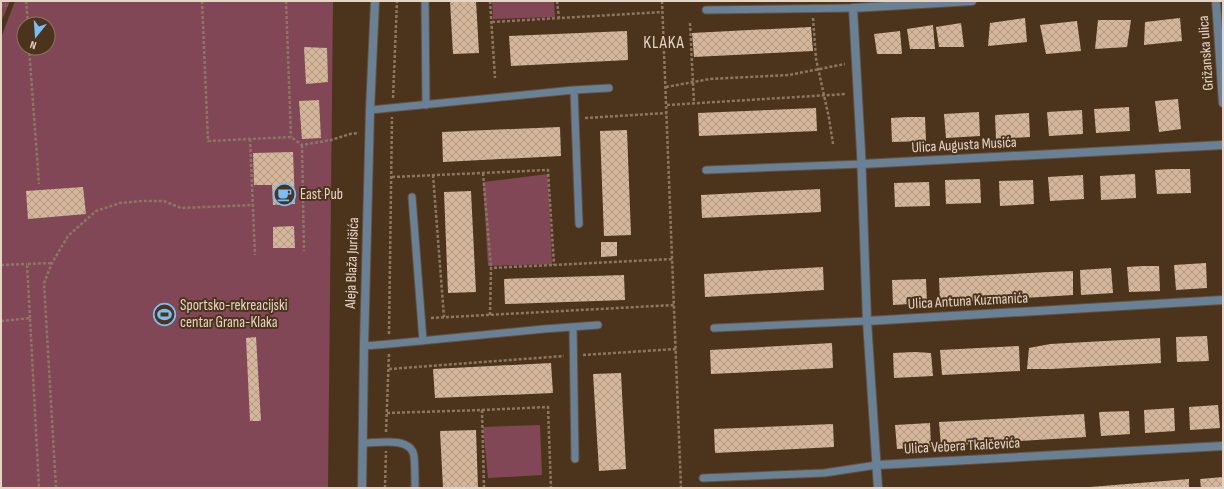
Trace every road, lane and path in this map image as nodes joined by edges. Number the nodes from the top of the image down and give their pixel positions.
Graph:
1 (26, 1) edge
2 (202, 1) edge
3 (286, 1) edge
4 (374, 1) edge
5 (397, 1) edge
6 (425, 1) edge
7 (490, 1) edge
8 (557, 1) edge
9 (662, 1) edge
10 (972, 1) edge
11 (1216, 1) edge
12 (853, 8) junction
13 (706, 10) dead end
14 (663, 12) junction
15 (27, 16) edge
16 (813, 16) dead end
17 (559, 19) junction
18 (492, 22) junction
19 (690, 23) dead end
20 (30, 56) edge
21 (845, 64) dead end
22 (818, 70) junction
23 (495, 78) dead end
24 (693, 82) junction
25 (666, 87) junction
26 (609, 88) dead end
27 (574, 90) junction
28 (846, 94) dead end
29 (823, 96) junction
30 (694, 103) junction
31 (1223, 104) edge
32 (426, 105) junction
33 (667, 105) junction
34 (393, 108) junction
35 (370, 110) junction
36 (667, 112) junction
37 (581, 118) dead end
38 (360, 132) dead end
39 (291, 137) junction
40 (250, 139) junction
41 (833, 144) dead end
42 (302, 145) junction
43 (1223, 145) edge
44 (862, 164) junction
45 (706, 170) dead end
46 (483, 173) junction
47 (433, 175) junction
48 (392, 177) junction
49 (39, 184) dead end
50 (412, 196) dead end
51 (253, 205) junction
52 (579, 224) dead end
53 (304, 251) dead end
54 (255, 255) dead end
55 (673, 259) junction
56 (52, 263) junction
57 (27, 264) junction
58 (554, 264) junction
59 (1, 265) edge
60 (491, 268) junction
61 (1223, 300) edge
62 (674, 305) junction
63 (490, 315) junction
64 (444, 317) junction
65 (30, 318) junction
66 (426, 318) dead end
67 (1, 321) edge
68 (868, 321) junction
69 (598, 325) dead end
70 (573, 327) junction
71 (714, 328) dead end
72 (422, 340) junction
73 (389, 344) junction
74 (364, 346) junction
75 (676, 349) junction
76 (573, 355) junction
77 (389, 369) junction
78 (482, 410) junction
79 (387, 413) junction
80 (363, 443) junction
81 (386, 443) junction
82 (1223, 446) edge
83 (575, 459) dead end
84 (877, 465) junction
85 (702, 478) dead end
86 (39, 488) edge
87 (56, 488) edge
88 (362, 488) edge
89 (385, 488) edge
90 (415, 488) edge
91 (484, 488) edge
92 (551, 488) edge
93 (681, 488) edge
94 (878, 488) edge

1 - 15 path
2 - 40 path
3 - 39 path
4 - 35 street, Aleja Blaža Jurišića
5 - 34 path
6 - 32 lane
7 - 18 path
8 - 17 path
9 - 14 path
10 - 12 street
11 - 31 street, Grižanska ulica
12 - 13 lane
12 - 44 street
14 - 17 path
14 - 25 path
16 - 22 path
17 - 18 path
18 - 23 path
19 - 24 path
20 - 49 path
21 - 22 path
22 - 24 path
22 - 29 path
24 - 25 path
24 - 30 path
25 - 33 path
26 - 27 lane
27 - 32 lane
27 - 52 lane
28 - 29 path
29 - 30 path
29 - 41 path
30 - 33 path
32 - 34 lane
33 - 36 path
34 - 35 lane
34 - 48 path
35 - 74 street, Aleja Blaža Jurišića
36 - 37 path
36 - 55 path
38 - 42 path
39 - 40 path
39 - 42 path
40 - 51 path
42 - 53 path
43 - 44 street, Ulica Augusta Musića
44 - 45 lane, Ulica Augusta Musića
44 - 68 street
46 - 47 path
46 - 58 path
46 - 60 path
47 - 48 path
47 - 64 path
48 - 73 path
50 - 72 lane
51 - 54 path
51 - 56 path
55 - 58 path
55 - 62 path
56 - 57 path
56 - 87 path
57 - 59 path
57 - 65 path
58 - 60 path
60 - 63 path
61 - 68 street, Ulica Antuna Kuzmanića
62 - 63 path
62 - 75 path
63 - 64 path
64 - 66 path
65 - 67 path
65 - 86 path
68 - 71 lane, Ulica Antuna Kuzmanića
68 - 84 street
69 - 70 lane
70 - 72 lane
70 - 76 lane
72 - 73 lane
73 - 74 lane
73 - 77 path
74 - 80 street, Aleja Blaža Jurišića
75 - 76 path
75 - 93 path
76 - 77 path
76 - 83 lane
77 - 79 path
78 - 79 path
78 - 91 path
78 - 92 path
79 - 81 path
80 - 81 lane
80 - 88 street, Aleja Blaža Jurišića
81 - 89 path
81 - 90 lane
82 - 84 street, Ulica Vebera Tkalčevića
84 - 85 lane, Ulica Vebera Tkalčevića
84 - 94 street

